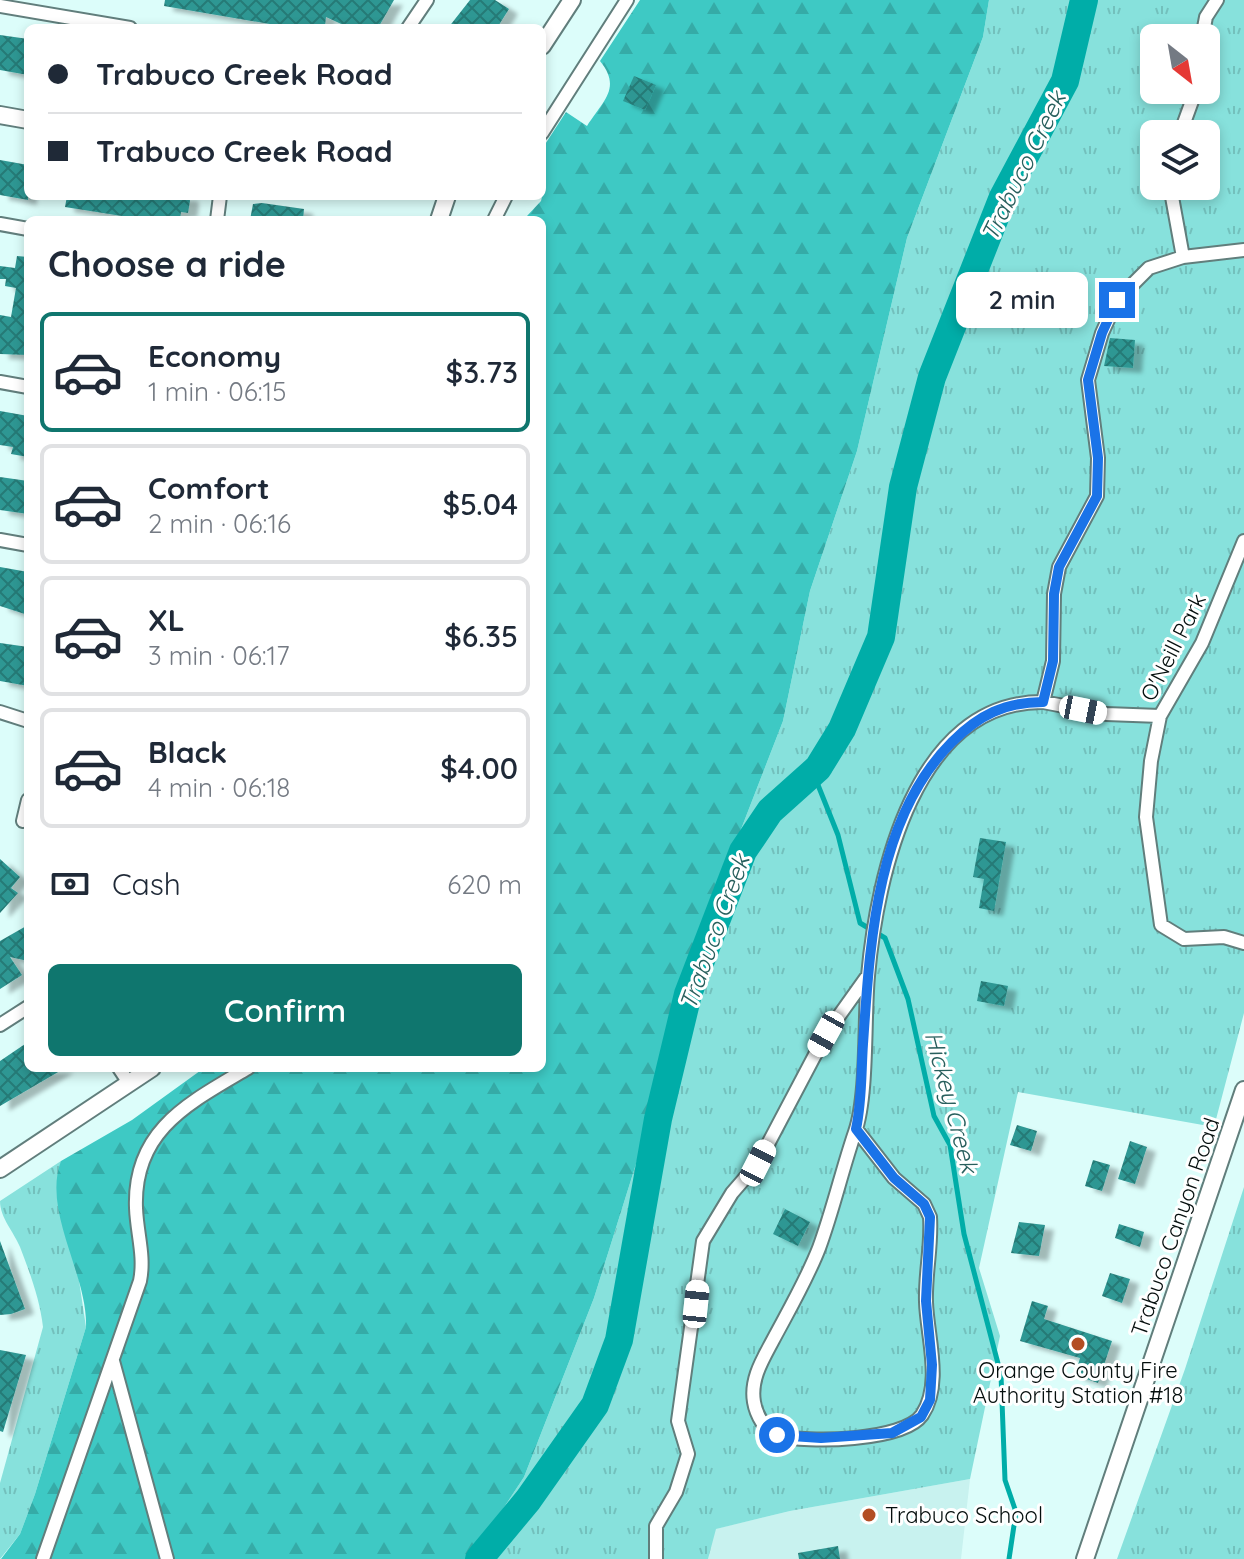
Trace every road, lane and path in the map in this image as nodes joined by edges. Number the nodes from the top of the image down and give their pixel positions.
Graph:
1 (427, 0) edge
2 (572, 0) edge
3 (627, 0) edge
4 (1217, 0) edge
5 (0, 6) edge
6 (106, 24) edge
7 (411, 24) edge
8 (1205, 24) edge
9 (546, 40) edge
10 (0, 115) edge
11 (24, 119) edge
12 (546, 127) edge
13 (1173, 200) edge
14 (0, 224) edge
15 (24, 228) edge
16 (1244, 250) edge
17 (1183, 257) junction
18 (0, 382) edge
19 (24, 386) edge
20 (0, 540) edge
21 (1244, 541) edge
22 (24, 544) edge
23 (1043, 702) junction
24 (0, 712) edge
25 (1160, 716) junction
26 (24, 720) edge
27 (24, 817) edge
28 (23, 821) dead end
29 (1244, 943) edge
30 (868, 975) junction
31 (24, 1010) edge
32 (0, 1025) edge
33 (122, 1072) edge
34 (146, 1072) edge
35 (242, 1072) edge
36 (129, 1083) junction
37 (1244, 1090) edge
38 (856, 1129) junction
39 (0, 1169) edge
40 (113, 1361) junction
41 (43, 1559) edge
42 (167, 1559) edge
43 (656, 1559) edge
44 (1085, 1559) edge

1 - 7 street
2 - 9 main road
3 - 12 street
4 - 8 street
5 - 6 street
10 - 11 main road
13 - 17 street
14 - 15 street
16 - 17 street
17 - 23 street
18 - 19 street
20 - 22 street
21 - 25 street, O'Neill Park
23 - 25 street
23 - 30 street
24 - 26 street
25 - 29 street, O'Neill Park
27 - 28 street
30 - 38 street
30 - 43 street
31 - 32 street
33 - 36 street
34 - 36 main road
35 - 40 street
36 - 39 main road
37 - 44 main road, Trabuco Canyon Road
38 - 38 street
40 - 41 street
40 - 42 street

